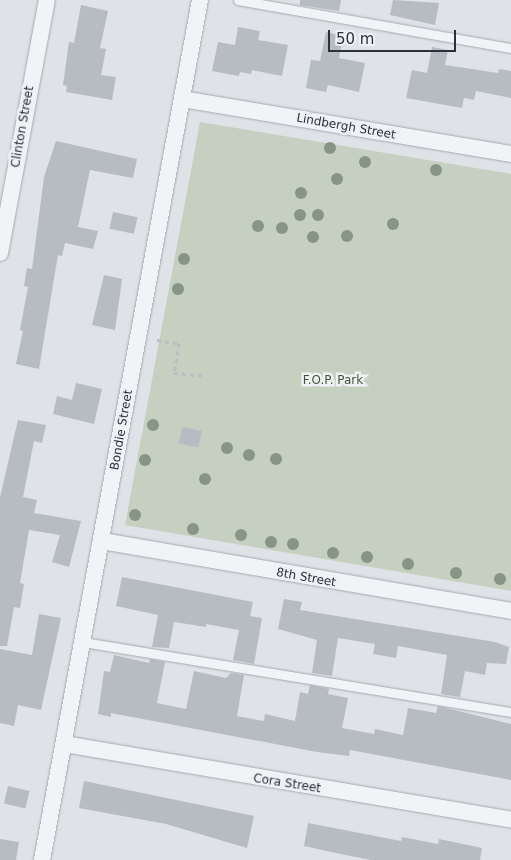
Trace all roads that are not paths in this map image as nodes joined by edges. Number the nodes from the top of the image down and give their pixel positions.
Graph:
1 (47, 0) edge
2 (200, 0) edge
3 (238, 0) edge
4 (511, 48) edge
5 (182, 99) junction
6 (511, 154) edge
7 (0, 253) edge
8 (102, 541) junction
9 (511, 611) edge
10 (83, 642) junction
11 (511, 712) edge
12 (64, 744) junction
13 (511, 820) edge
14 (42, 860) edge

1 - 7 street, Clinton Street
2 - 5 street, Bondie Street
3 - 4 lane
5 - 6 street, Lindbergh Street
5 - 8 street, Bondie Street
8 - 9 street, 8th Street
8 - 10 street, Bondie Street
10 - 11 lane
10 - 12 street, Bondie Street
12 - 13 street, Cora Street
12 - 14 street, Bondie Street

